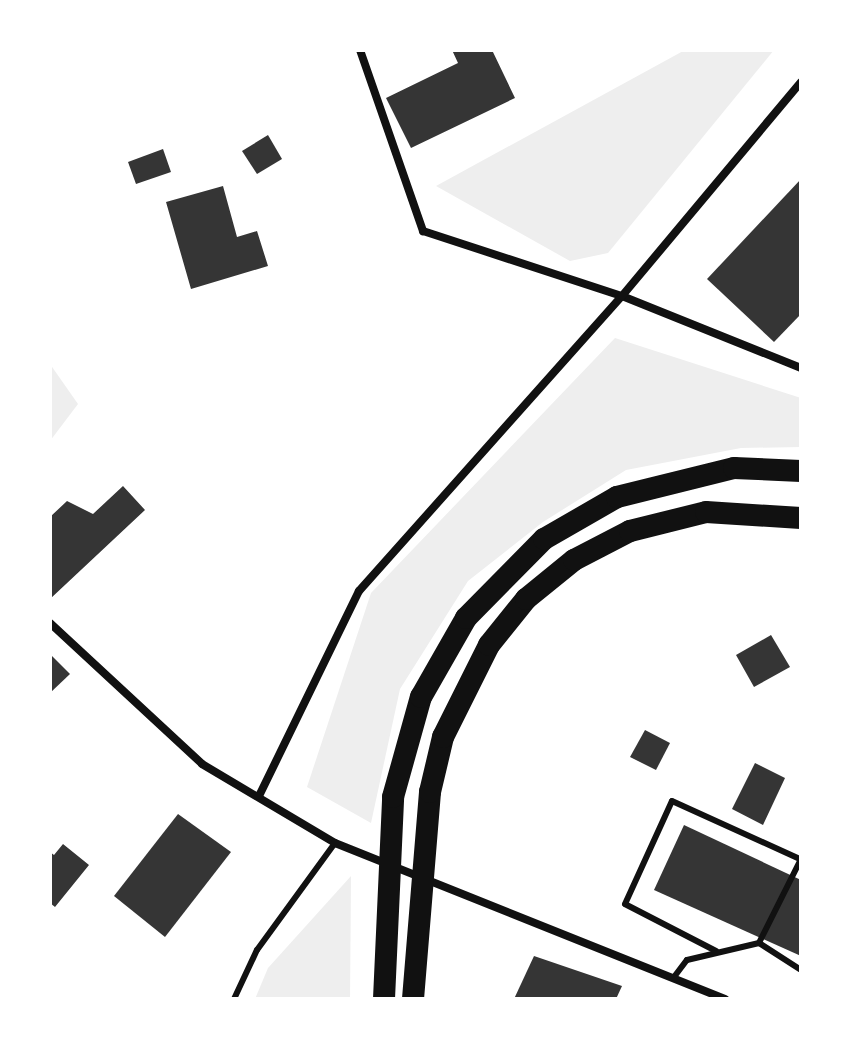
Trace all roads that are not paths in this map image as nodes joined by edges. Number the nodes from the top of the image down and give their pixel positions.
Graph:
1 (360, 50) edge
2 (801, 82) edge
3 (622, 296) junction
4 (801, 368) edge
5 (801, 471) edge
6 (801, 518) edge
7 (50, 623) edge
8 (259, 796) junction
9 (335, 843) junction
10 (800, 859) edge
11 (759, 943) junction
12 (716, 951) junction
13 (801, 970) edge
14 (674, 977) junction
15 (234, 999) edge
16 (384, 999) edge
17 (413, 999) edge
18 (725, 999) edge

1 - 3 street
2 - 3 street
3 - 4 street
3 - 8 street
5 - 16 highway
6 - 17 highway
7 - 8 street
8 - 9 street
9 - 14 street
9 - 15 lane
10 - 11 lane
10 - 12 lane
11 - 12 lane
11 - 13 lane
12 - 14 lane
14 - 18 street

